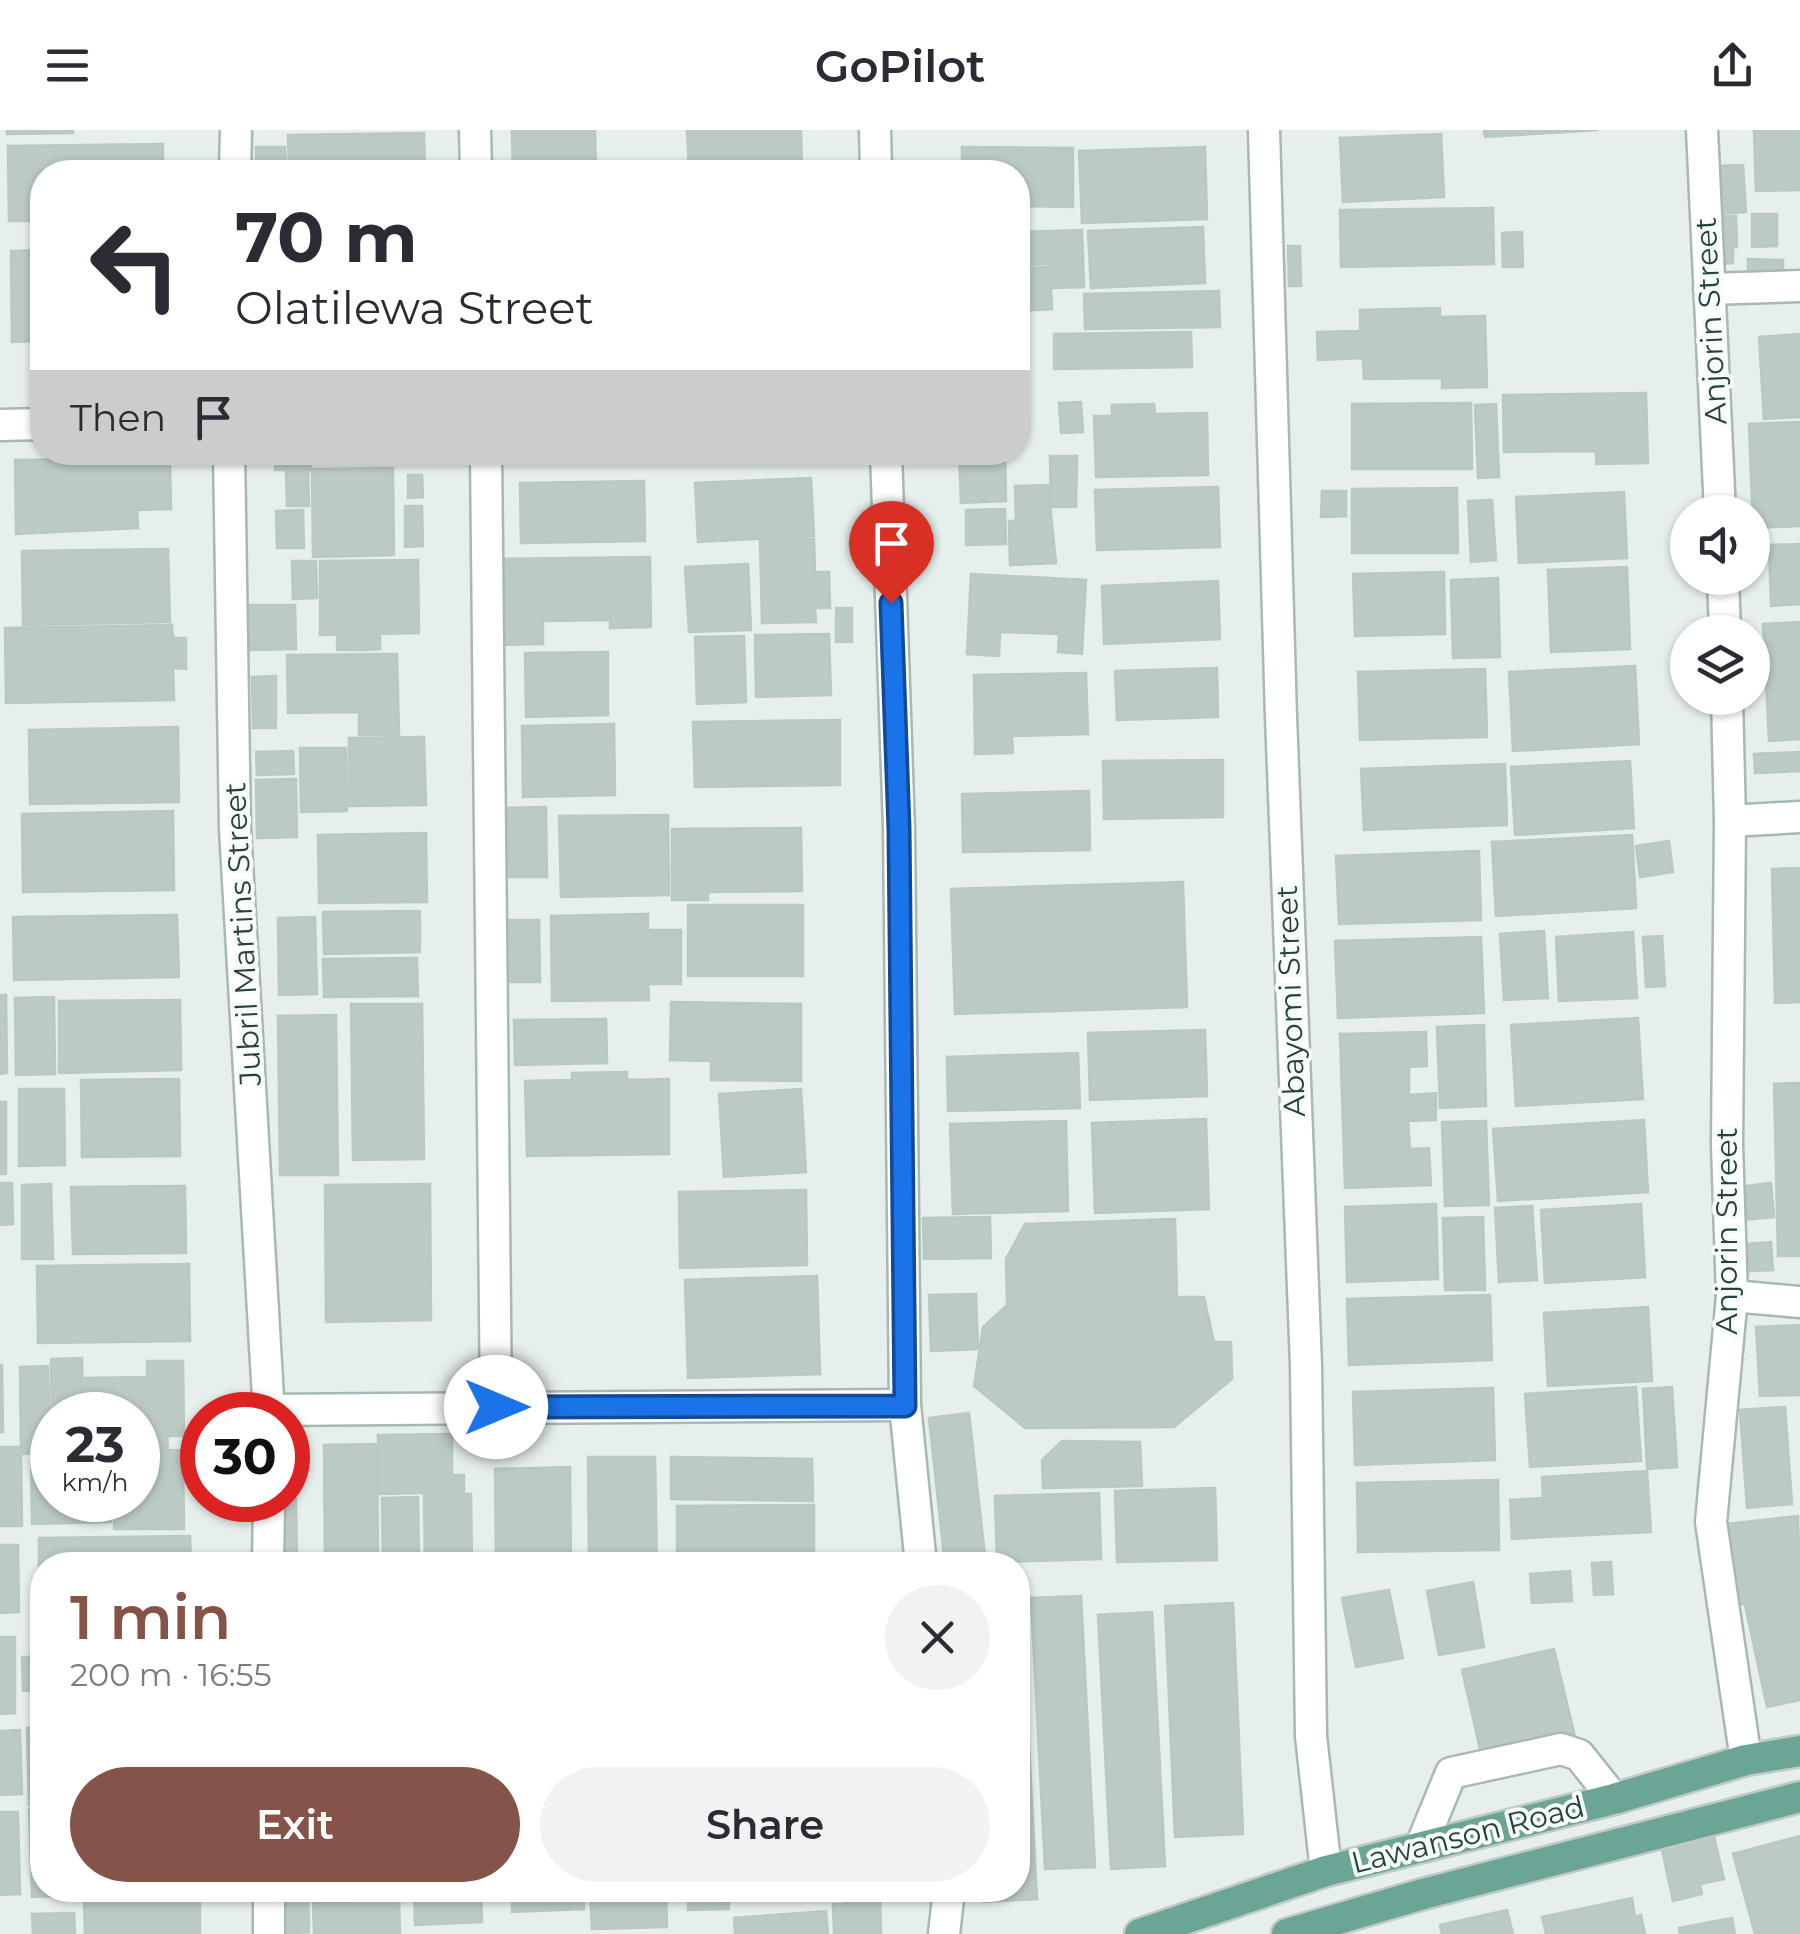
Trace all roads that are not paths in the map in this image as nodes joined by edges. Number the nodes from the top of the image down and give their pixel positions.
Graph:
1 (236, 130) edge
2 (475, 130) edge
3 (875, 130) edge
4 (1264, 130) edge
5 (1702, 130) edge
6 (235, 160) edge
7 (476, 160) edge
8 (876, 160) edge
9 (1800, 286) edge
10 (1708, 289) junction
11 (30, 424) edge
12 (0, 425) edge
13 (229, 465) edge
14 (486, 465) edge
15 (886, 465) edge
16 (1719, 495) edge
17 (1727, 715) edge
18 (1800, 817) edge
19 (1730, 821) junction
20 (1732, 1296) junction
21 (1800, 1302) edge
22 (268, 1392) edge
23 (905, 1406) junction
24 (496, 1407) junction
25 (310, 1411) edge
26 (268, 1522) edge
27 (268, 1552) edge
28 (920, 1552) edge
29 (1800, 1751) edge
30 (1746, 1760) junction
31 (1800, 1797) edge
32 (1614, 1799) junction
33 (1421, 1846) junction
34 (1326, 1870) junction
35 (269, 1902) edge
36 (948, 1902) edge
37 (270, 1934) edge
38 (944, 1934) edge
39 (1140, 1934) edge
40 (1287, 1934) edge

1 - 6 street
2 - 7 street
3 - 8 street
4 - 34 street, Abayomi Street
5 - 10 street, Anjorin Street
9 - 10 street
10 - 16 street, Anjorin Street
11 - 12 street
13 - 22 street, Jubril Martins Street
14 - 24 street
15 - 23 street
17 - 19 street, Anjorin Street
18 - 19 street
19 - 20 street, Anjorin Street
20 - 21 street
20 - 30 street, Anjorin Street
23 - 24 street
23 - 28 street
24 - 25 street
26 - 27 street
29 - 30 main road, Lawanson Road
30 - 32 main road, Lawanson Road
31 - 40 main road, Lawanson Road
32 - 33 main road, Lawanson Road
32 - 33 street
33 - 34 main road, Lawanson Road
34 - 39 main road, Lawanson Road
35 - 37 street
36 - 38 street

